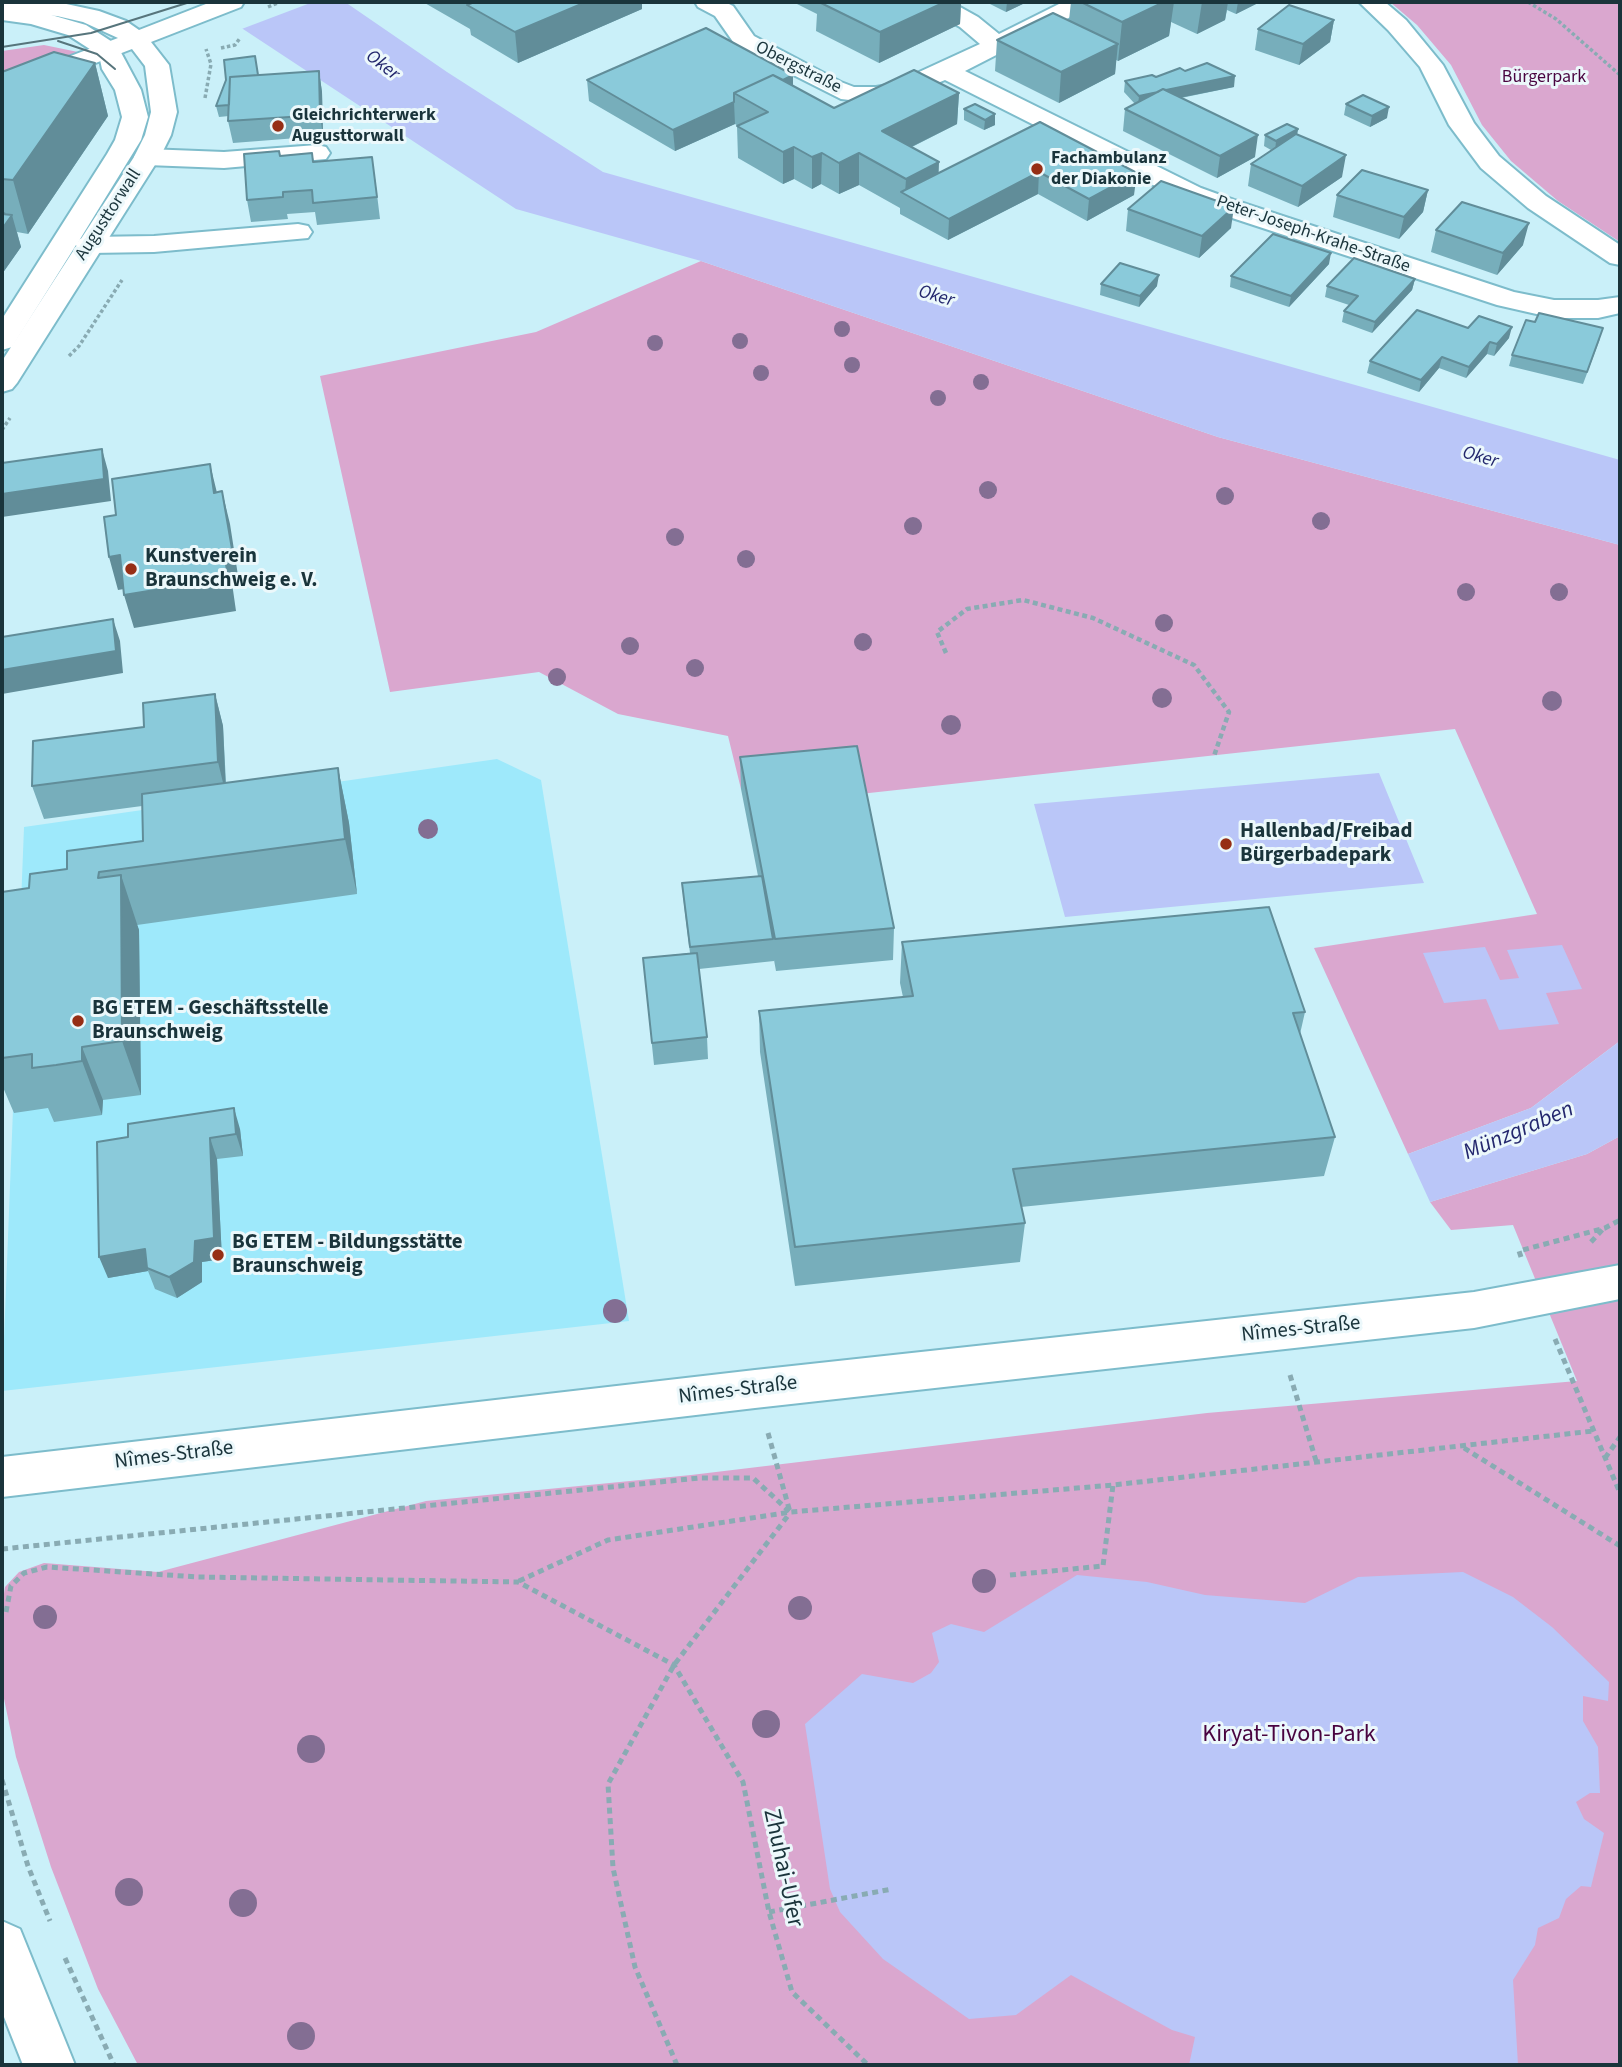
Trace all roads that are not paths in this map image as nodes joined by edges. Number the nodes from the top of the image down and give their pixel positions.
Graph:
1 (53, 2) edge
2 (232, 2) edge
3 (707, 2) edge
4 (934, 2) edge
5 (1081, 2) edge
6 (1371, 2) edge
7 (2, 11) edge
8 (136, 39) junction
9 (995, 44) junction
10 (111, 59) junction
11 (946, 71) junction
12 (2, 91) edge
13 (317, 153) dead end
14 (147, 157) junction
15 (298, 232) dead end
16 (90, 244) junction
17 (1620, 257) edge
18 (1620, 305) edge
19 (2, 341) edge
20 (2, 383) edge
21 (1620, 1282) edge
22 (2, 1477) edge
23 (2, 1947) edge
24 (49, 2065) edge

1 - 7 street
2 - 8 street
3 - 11 street, Obergstraße
4 - 9 street
5 - 9 street, Obergstraße
6 - 17 street
7 - 8 street
7 - 10 street
8 - 10 street
8 - 14 street, Augusttorwall
9 - 11 street, Obergstraße
10 - 12 street
10 - 19 street
11 - 18 street, Peter-Joseph-Krahe-Straße
13 - 14 street
14 - 16 street, Augusttorwall
15 - 16 street
16 - 20 street, Augusttorwall
21 - 22 street, Nîmes-Straße
23 - 24 street

